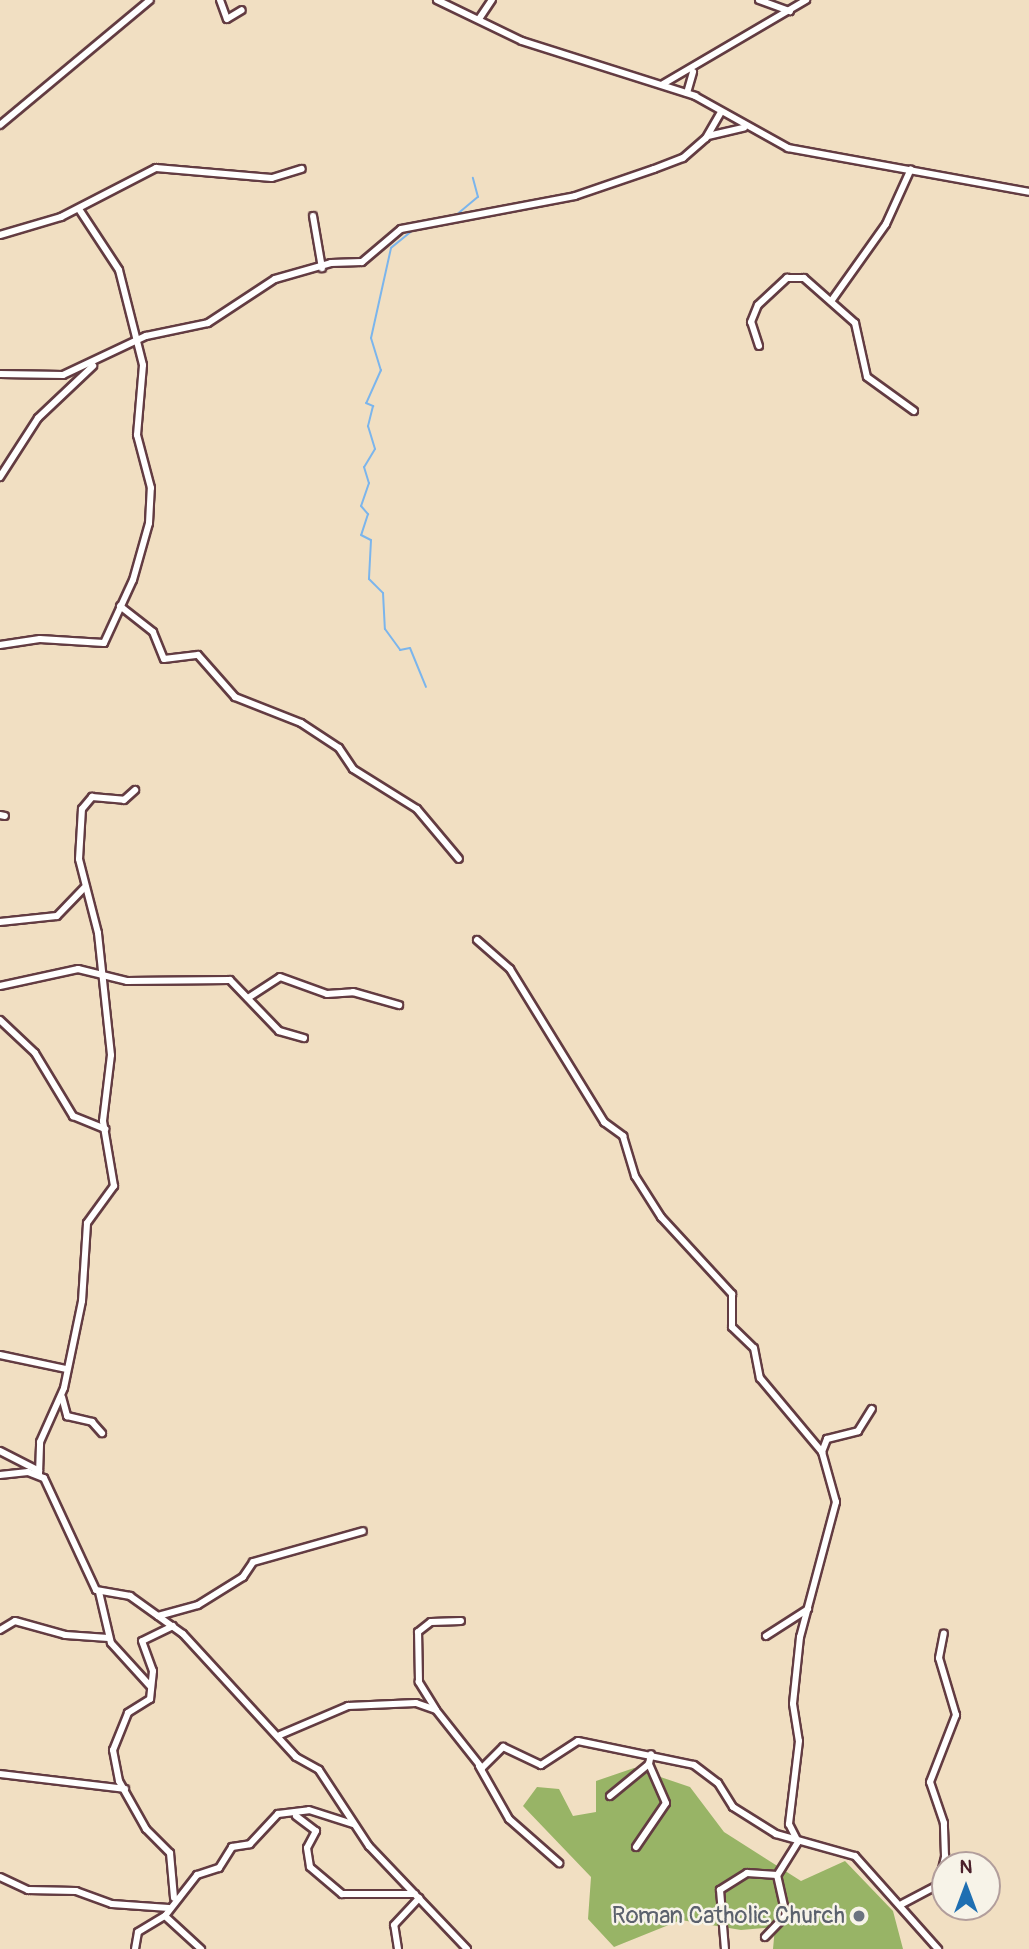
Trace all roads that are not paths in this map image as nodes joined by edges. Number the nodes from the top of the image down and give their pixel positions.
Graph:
1 (150, 0) edge
2 (220, 0) edge
3 (437, 0) edge
4 (492, 0) edge
5 (760, 0) edge
6 (806, 0) edge
7 (242, 10) dead end
8 (791, 12) junction
9 (479, 19) junction
10 (694, 70) junction
11 (662, 84) junction
12 (687, 93) junction
13 (720, 114) junction
14 (0, 125) edge
15 (744, 128) junction
16 (708, 136) junction
17 (302, 169) dead end
18 (911, 169) junction
19 (1029, 192) edge
20 (79, 209) junction
21 (313, 216) dead end
22 (0, 235) edge
23 (322, 268) junction
24 (832, 300) junction
25 (136, 340) junction
26 (759, 346) dead end
27 (95, 365) junction
28 (0, 374) edge
29 (914, 411) dead end
30 (0, 477) edge
31 (120, 606) junction
32 (0, 645) edge
33 (135, 790) dead end
34 (459, 859) dead end
35 (84, 888) junction
36 (0, 922) edge
37 (477, 940) dead end
38 (99, 977) junction
39 (0, 986) edge
40 (248, 998) junction
41 (399, 1005) dead end
42 (0, 1020) edge
43 (303, 1038) dead end
44 (105, 1129) junction
45 (0, 1355) edge
46 (66, 1369) junction
47 (62, 1395) junction
48 (872, 1409) dead end
49 (102, 1433) dead end
50 (0, 1451) edge
51 (822, 1452) junction
52 (39, 1473) junction
53 (0, 1475) edge
54 (363, 1531) dead end
55 (99, 1592) junction
56 (808, 1609) junction
57 (158, 1616) junction
58 (461, 1621) dead end
59 (173, 1626) junction
60 (0, 1630) edge
61 (944, 1633) dead end
62 (766, 1636) dead end
63 (109, 1638) junction
64 (151, 1688) junction
65 (436, 1710) junction
66 (280, 1735) junction
67 (651, 1754) junction
68 (649, 1764) junction
69 (480, 1766) junction
70 (0, 1774) edge
71 (125, 1789) junction
72 (610, 1796) dead end
73 (296, 1816) junction
74 (354, 1824) junction
75 (798, 1842) junction
76 (636, 1847) dead end
77 (559, 1863) dead end
78 (778, 1875) junction
79 (0, 1877) edge
80 (417, 1896) junction
81 (174, 1898) junction
82 (902, 1904) junction
83 (169, 1908) junction
84 (165, 1916) junction
85 (765, 1937) dead end
86 (135, 1949) edge
87 (201, 1949) edge
88 (398, 1949) edge
89 (467, 1949) edge
90 (725, 1949) edge
91 (938, 1949) edge

1 - 14 street
2 - 7 street
3 - 9 street
4 - 9 street
5 - 8 street
6 - 8 street
8 - 10 street
9 - 11 street
10 - 11 street
10 - 12 street
11 - 12 street
12 - 13 street
13 - 15 street
13 - 16 street
15 - 16 street
15 - 18 street
16 - 23 street
17 - 20 street
18 - 19 street
18 - 24 street
20 - 22 street
20 - 25 street
21 - 23 street
23 - 25 street
24 - 26 street
24 - 29 street
25 - 27 street
25 - 31 street
27 - 28 street
27 - 30 street
31 - 32 street
31 - 34 street
33 - 35 street
35 - 36 street
35 - 38 street
37 - 51 street
38 - 39 street
38 - 40 street
38 - 44 street
40 - 41 street
40 - 43 street
42 - 44 street
44 - 46 street
45 - 46 street
46 - 47 street
47 - 49 street
47 - 52 street
48 - 51 street
50 - 52 street
51 - 56 street
52 - 53 street
52 - 55 street
54 - 57 street
55 - 57 street
55 - 63 street
56 - 62 street
56 - 75 street
57 - 59 street
58 - 65 street
59 - 64 street
59 - 66 street
60 - 63 street
61 - 82 street
63 - 64 street
64 - 71 street
65 - 66 street
65 - 69 street
66 - 74 street
67 - 68 street
67 - 69 street
67 - 75 street
68 - 72 street
68 - 76 street
69 - 77 street
70 - 71 street
71 - 81 street
73 - 74 street
73 - 80 street
73 - 81 street
74 - 80 street
75 - 78 street
75 - 82 street
78 - 85 street
78 - 90 street
79 - 83 street
80 - 88 street
80 - 89 street
81 - 83 street
82 - 91 street
83 - 84 street
84 - 86 street
84 - 87 street

